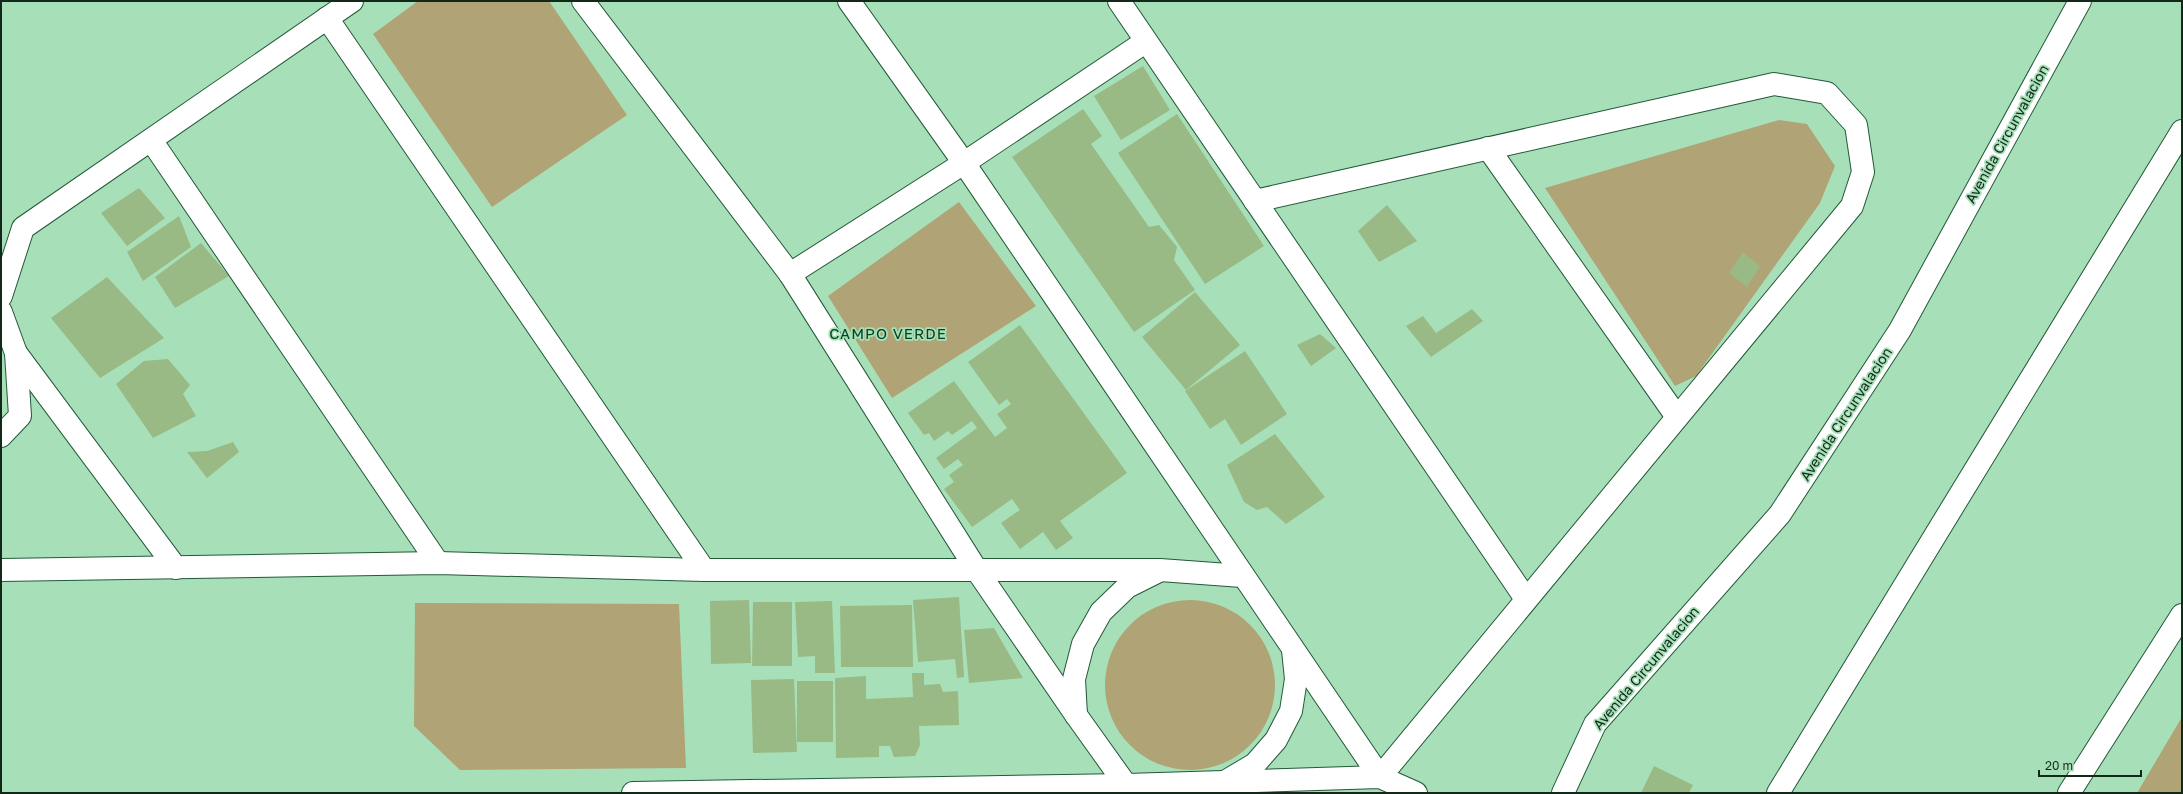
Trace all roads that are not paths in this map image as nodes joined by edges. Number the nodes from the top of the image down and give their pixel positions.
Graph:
1 (352, 1) edge
2 (583, 1) edge
3 (849, 1) edge
4 (1119, 1) edge
5 (2080, 1) edge
6 (327, 18) junction
7 (1145, 42) junction
8 (2182, 131) edge
9 (151, 140) junction
10 (1488, 148) junction
11 (964, 163) junction
12 (1255, 201) junction
13 (790, 274) junction
14 (1, 296) edge
15 (1, 312) edge
16 (16, 353) junction
17 (1677, 417) junction
18 (1, 436) edge
19 (438, 563) junction
20 (176, 568) junction
21 (976, 569) junction
22 (1, 570) edge
23 (704, 570) junction
24 (1160, 570) junction
25 (1242, 576) junction
26 (1526, 599) junction
27 (2182, 615) edge
28 (1292, 647) junction
29 (1076, 715) junction
30 (1380, 777) junction
31 (1227, 781) junction
32 (1126, 785) junction
33 (634, 793) edge
34 (1416, 793) edge
35 (1563, 793) edge
36 (1778, 793) edge
37 (2069, 793) edge

1 - 6 street
2 - 13 street
3 - 11 street
4 - 7 street
5 - 35 street, Avenida Circunvalacion
6 - 9 street
6 - 23 street
7 - 11 street
7 - 12 street
8 - 36 street
9 - 14 street
9 - 19 street
10 - 12 street
10 - 17 street
10 - 17 street
11 - 13 street
11 - 25 street
12 - 26 street
13 - 21 street
15 - 16 street
16 - 18 street
16 - 20 street
17 - 26 street
19 - 20 street
19 - 23 street
20 - 22 street
21 - 23 street
21 - 24 street
21 - 29 street
24 - 25 street
24 - 29 street
25 - 28 street
26 - 30 street
27 - 37 street
28 - 30 street
28 - 31 street
29 - 32 street
30 - 31 street
30 - 34 street
31 - 32 street
32 - 33 street

